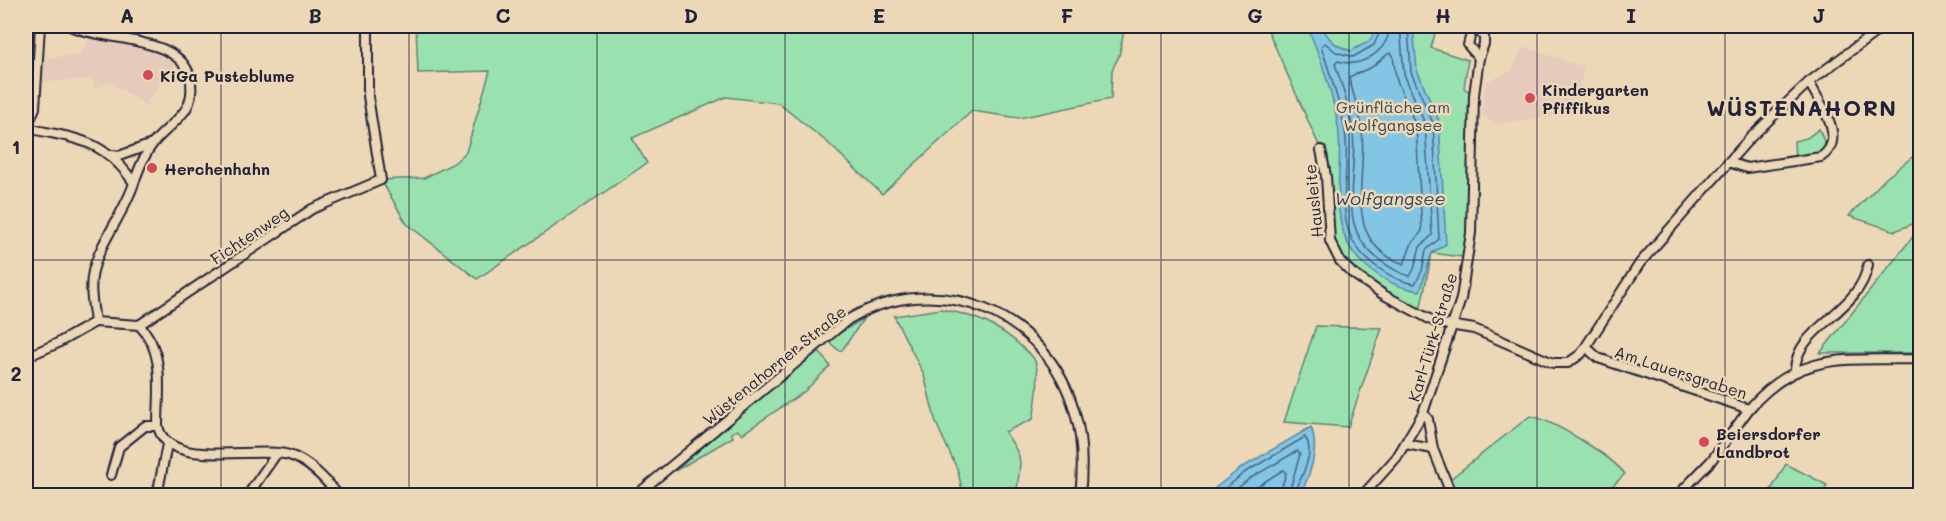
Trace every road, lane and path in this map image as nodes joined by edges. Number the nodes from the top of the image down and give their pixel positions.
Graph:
1 (40, 26) edge
2 (70, 26) edge
3 (368, 26) edge
4 (1474, 26) edge
5 (1884, 26) edge
6 (1479, 58) junction
7 (1809, 82) junction
8 (26, 129) edge
9 (153, 143) junction
10 (1321, 150) dead end
11 (112, 155) junction
12 (1728, 162) junction
13 (134, 183) junction
14 (1868, 265) dead end
15 (94, 322) junction
16 (139, 325) junction
17 (1452, 327) junction
18 (1586, 347) junction
19 (26, 357) edge
20 (1920, 359) edge
21 (1795, 370) junction
22 (1749, 410) junction
23 (1423, 413) junction
24 (158, 426) junction
25 (167, 444) junction
26 (1406, 444) junction
27 (1433, 449) junction
28 (277, 453) junction
29 (111, 476) dead end
30 (1450, 491) dead end
31 (157, 495) edge
32 (247, 495) edge
33 (339, 495) edge
34 (635, 495) edge
35 (1080, 495) edge
36 (1362, 495) edge
37 (1677, 495) edge

1 - 8 street
2 - 9 street
3 - 16 street, Fichtenweg
4 - 6 street, Karl-Türk-Straße
4 - 6 street, Karl-Türk-Straße
5 - 7 street
6 - 17 street, Karl-Türk-Straße
7 - 12 street
7 - 12 street
8 - 11 street
9 - 11 street
9 - 13 street
10 - 17 street, Hausleite
11 - 13 street
12 - 18 street
13 - 15 street
14 - 21 street
15 - 16 street
15 - 19 street
16 - 24 street
17 - 18 street, Hausleite
17 - 23 street, Karl-Türk-Straße
18 - 22 street, Am Lauersgraben
20 - 21 street, Am Lauersgraben
21 - 22 street, Am Lauersgraben
22 - 37 street
23 - 26 street, Karl-Türk-Straße
23 - 27 street
24 - 25 street
24 - 29 street
25 - 28 street
25 - 31 street
26 - 27 street
26 - 36 street, Karl-Türk-Straße
27 - 30 street
28 - 32 street
28 - 33 street
34 - 35 street, Wüstenahorner Straße

